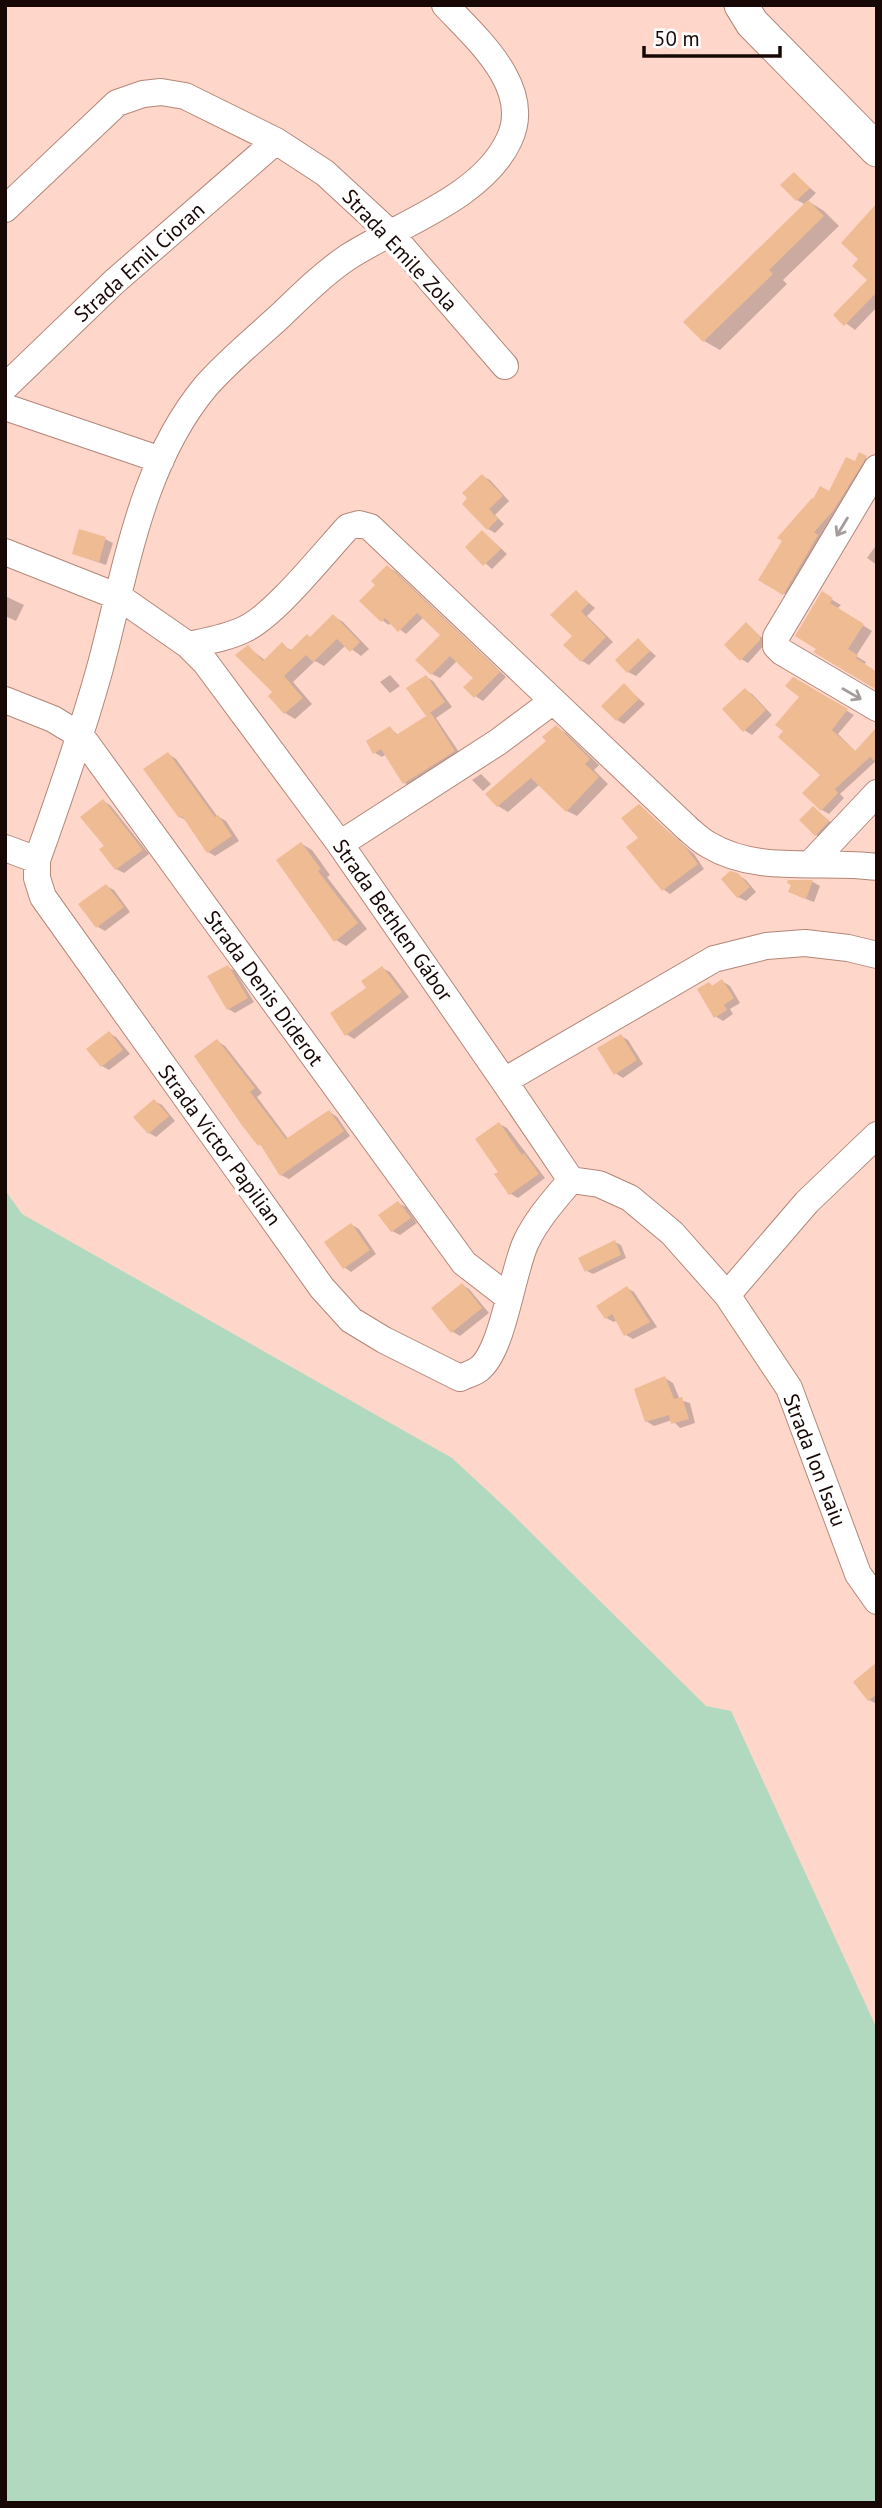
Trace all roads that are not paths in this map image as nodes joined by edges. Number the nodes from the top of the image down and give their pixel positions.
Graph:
1 (450, 7) edge
2 (740, 11) edge
3 (276, 141) junction
4 (877, 150) edge
5 (5, 209) edge
6 (390, 233) junction
7 (505, 366) dead end
8 (5, 387) edge
9 (5, 407) edge
10 (161, 460) junction
11 (877, 468) edge
12 (5, 552) edge
13 (119, 597) junction
14 (188, 645) junction
15 (5, 700) edge
16 (553, 701) junction
17 (877, 708) edge
18 (81, 736) junction
19 (877, 793) edge
20 (340, 844) junction
21 (5, 848) edge
22 (37, 860) junction
23 (811, 863) junction
24 (877, 867) edge
25 (877, 955) edge
26 (504, 1081) junction
27 (877, 1135) edge
28 (570, 1181) junction
29 (726, 1296) junction
30 (508, 1297) junction
31 (877, 1601) edge

1 - 6 street, Strada Victor Papilian
2 - 4 main road
3 - 5 street, Strada Emile Zola
3 - 6 street, Strada Emile Zola
3 - 8 street, Strada Emil Cioran
6 - 7 street, Strada Emile Zola
6 - 10 street, Strada Victor Papilian
9 - 10 street
10 - 13 street, Strada Victor Papilian
11 -> 17 street
12 - 13 street, Strada Bethlen Gábor
13 - 14 street, Strada Bethlen Gábor
13 - 18 street, Strada Victor Papilian
14 - 16 street
14 - 20 street, Strada Bethlen Gábor
15 - 18 street, Strada Denis Diderot
16 - 20 street
16 - 23 street
18 - 22 street, Strada Victor Papilian
18 - 30 street, Strada Denis Diderot
19 - 23 street
20 - 26 street, Strada Bethlen Gábor
21 - 22 street
22 - 30 street, Strada Victor Papilian
23 - 24 street
25 - 26 street
26 - 28 street, Strada Bethlen Gábor
27 - 29 street
28 - 29 street, Strada Ion Isaiu
28 - 30 street
29 - 31 street, Strada Ion Isaiu

